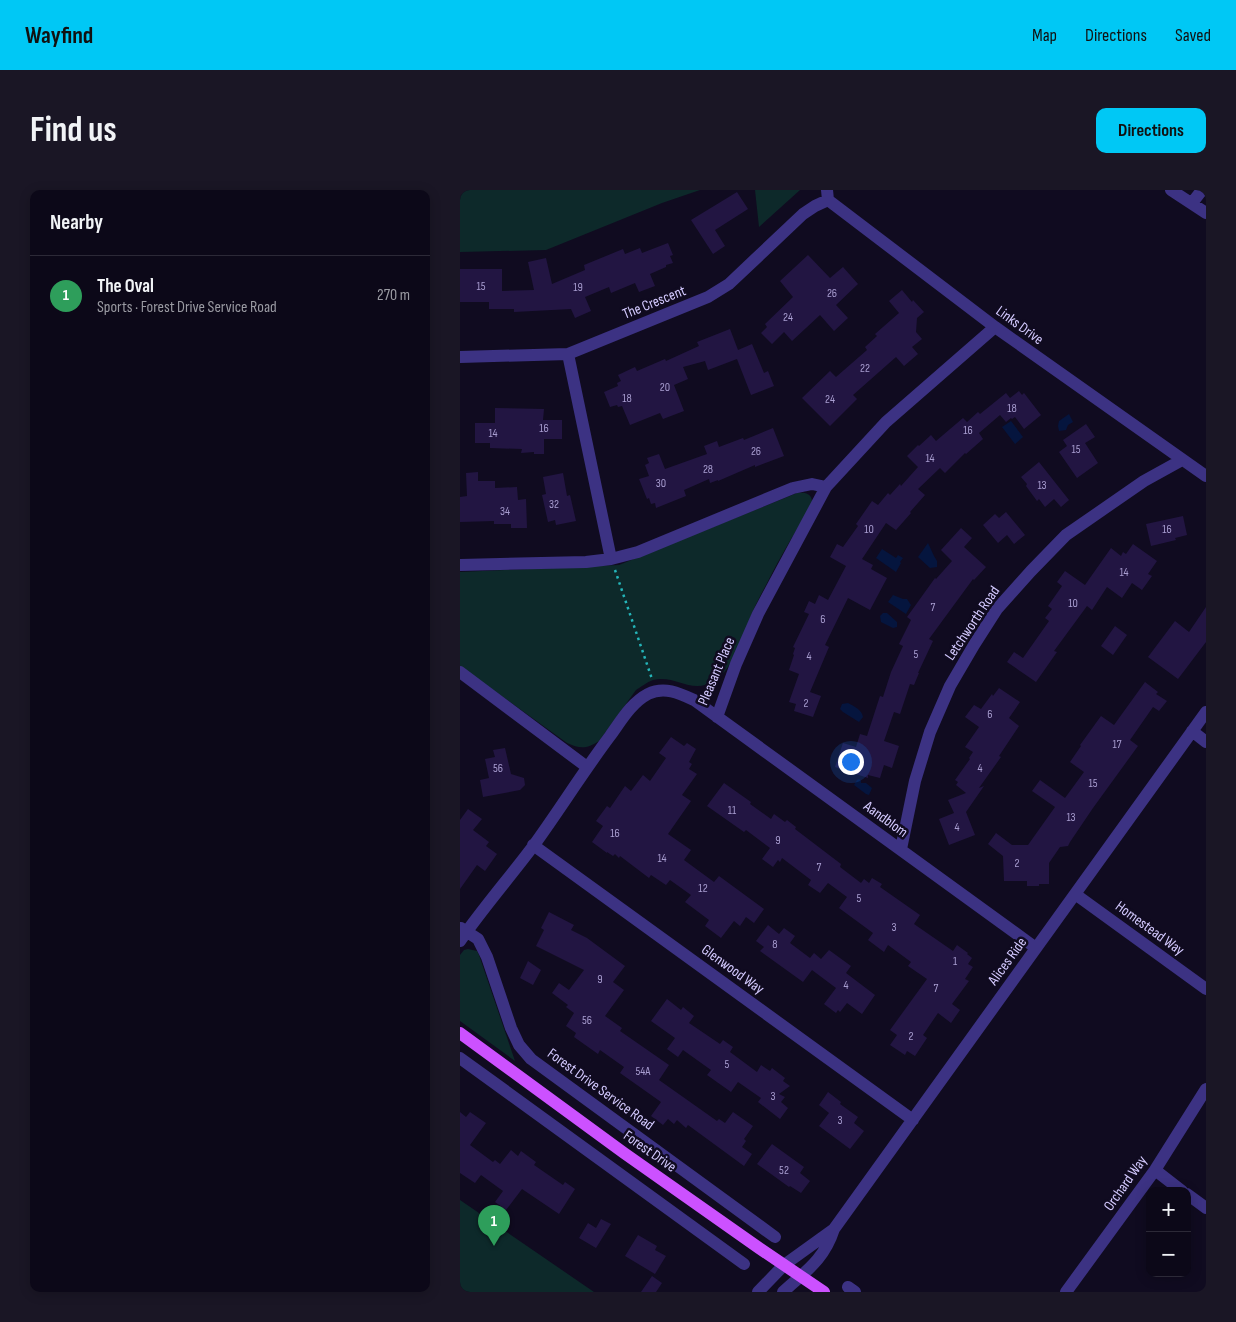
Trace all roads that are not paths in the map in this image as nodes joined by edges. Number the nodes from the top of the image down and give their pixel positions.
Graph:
1 (1171, 190) edge
2 (1202, 190) edge
3 (828, 195) edge
4 (1192, 203) junction
5 (1206, 213) edge
6 (994, 327) junction
7 (568, 354) junction
8 (460, 357) edge
9 (1182, 460) junction
10 (1206, 476) edge
11 (826, 487) junction
12 (611, 559) junction
13 (460, 565) edge
14 (460, 672) edge
15 (1206, 712) edge
16 (717, 717) junction
17 (1192, 732) junction
18 (1206, 742) edge
19 (587, 767) junction
20 (533, 845) junction
21 (901, 849) junction
22 (1075, 894) junction
23 (462, 933) edge
24 (1036, 948) junction
25 (1206, 989) edge
26 (460, 1033) edge
27 (461, 1060) edge
28 (1206, 1089) edge
29 (913, 1120) junction
30 (1155, 1170) junction
31 (1177, 1187) edge
32 (1191, 1197) edge
33 (1206, 1208) edge
34 (834, 1229) junction
35 (775, 1237) dead end
36 (744, 1264) dead end
37 (784, 1265) junction
38 (800, 1276) junction
39 (758, 1292) edge
40 (783, 1292) edge
41 (824, 1292) edge
42 (1066, 1292) edge

1 - 4 street
2 - 4 street
3 - 6 street, Links Drive
3 - 7 street, The Crescent
4 - 5 street
6 - 9 street, Links Drive
6 - 11 street, Pleasant Place
7 - 8 street, The Crescent
7 - 12 street
9 - 10 street, Links Drive
9 - 21 street, Letchworth Road
11 - 12 street
11 - 16 street, Pleasant Place
12 - 13 street
14 - 19 street
15 - 17 street, Alices Ride
16 - 19 street, Pleasant Place
16 - 21 street, Aandblom
17 - 18 street
17 - 22 street, Alices Ride
19 - 20 street, Pleasant Place
20 - 23 street, Pleasant Place
20 - 29 street, Glenwood Way
21 - 24 street, Aandblom
22 - 24 street, Alices Ride
22 - 25 street, Homestead Way
23 - 35 street, Forest Drive Service Road
24 - 29 street, Alices Ride
26 - 37 main road, Forest Drive
27 - 36 street
28 - 30 street, Orchard Way
29 - 34 street, Alices Ride
30 - 31 street
30 - 42 street, Orchard Way
32 - 33 street
34 - 37 street, Alices Ride
34 - 38 street, Alices Ride
37 - 38 main road, Forest Drive
37 - 39 street, Alices Ride
38 - 40 street, Alices Ride
38 - 41 main road, Forest Drive

